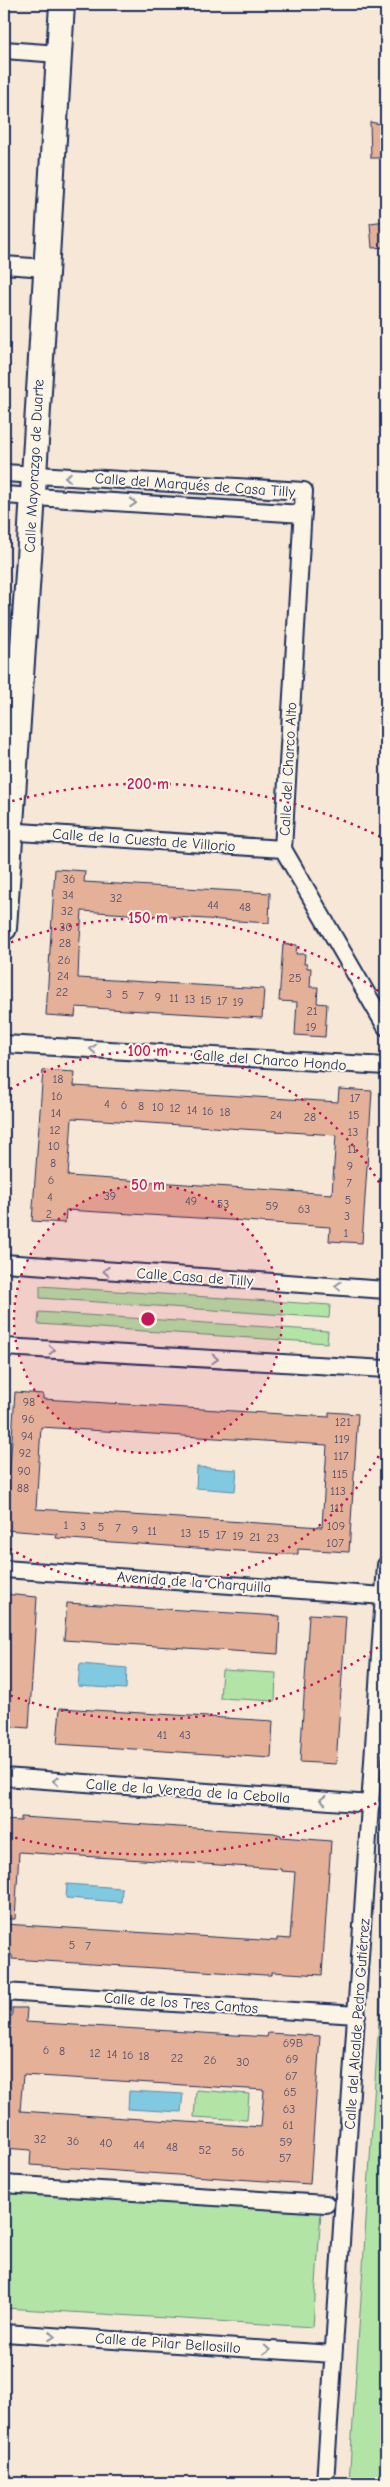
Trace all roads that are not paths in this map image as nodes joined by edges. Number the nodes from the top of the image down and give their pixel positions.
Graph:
1 (62, 4) edge
2 (4, 50) edge
3 (59, 54) junction
4 (4, 265) edge
5 (46, 268) junction
6 (4, 472) edge
7 (33, 486) junction
8 (4, 495) edge
9 (303, 514) junction
10 (7, 831) edge
11 (283, 849) junction
12 (4, 928) edge
13 (386, 1027) edge
14 (4, 1044) edge
15 (386, 1066) edge
16 (4, 1263) edge
17 (386, 1290) edge
18 (4, 1347) edge
19 (386, 1369) edge
20 (386, 1565) edge
21 (4, 1570) edge
22 (384, 1596) junction
23 (4, 1777) edge
24 (371, 1804) junction
25 (4, 1992) edge
26 (358, 2015) junction
27 (4, 2184) edge
28 (326, 2204) dead end
29 (4, 2332) edge
30 (333, 2354) junction
31 (325, 2483) edge

1 - 3 street, Calle Mayorazgo de Duarte
2 - 3 street
3 - 5 street, Calle Mayorazgo de Duarte
4 - 5 street
5 - 7 street, Calle Mayorazgo de Duarte
6 - 7 street, Calle del Marqués de Casa Tilly
7 - 8 street, Calle del Marqués de Casa Tilly
7 -> 9 street, Calle del Marqués de Casa Tilly
9 -> 7 street, Calle del Marqués de Casa Tilly
7 - 10 street, Calle Mayorazgo de Duarte
9 - 11 street, Calle del Charco Alto
10 - 11 street, Calle de la Cuesta de Villorio
10 - 12 street, Calle Mayorazgo de Duarte
11 - 13 street, Calle del Charco Alto
15 -> 14 street, Calle del Charco Hondo
17 -> 16 street, Calle Casa de Tilly
18 -> 19 street
20 - 22 street, Calle del Alcalde Pedro Gutiérrez
21 - 22 street, Avenida de la Charquilla
22 - 24 street, Calle del Alcalde Pedro Gutiérrez
24 -> 23 street, Calle de la Vereda de la Cebolla
24 - 26 street, Calle del Alcalde Pedro Gutiérrez
25 - 26 street, Calle de los Tres Cantos
26 - 30 street, Calle del Alcalde Pedro Gutiérrez
27 - 28 street
29 -> 30 street, Calle de Pilar Bellosillo
30 - 31 street, Calle del Alcalde Pedro Gutiérrez

